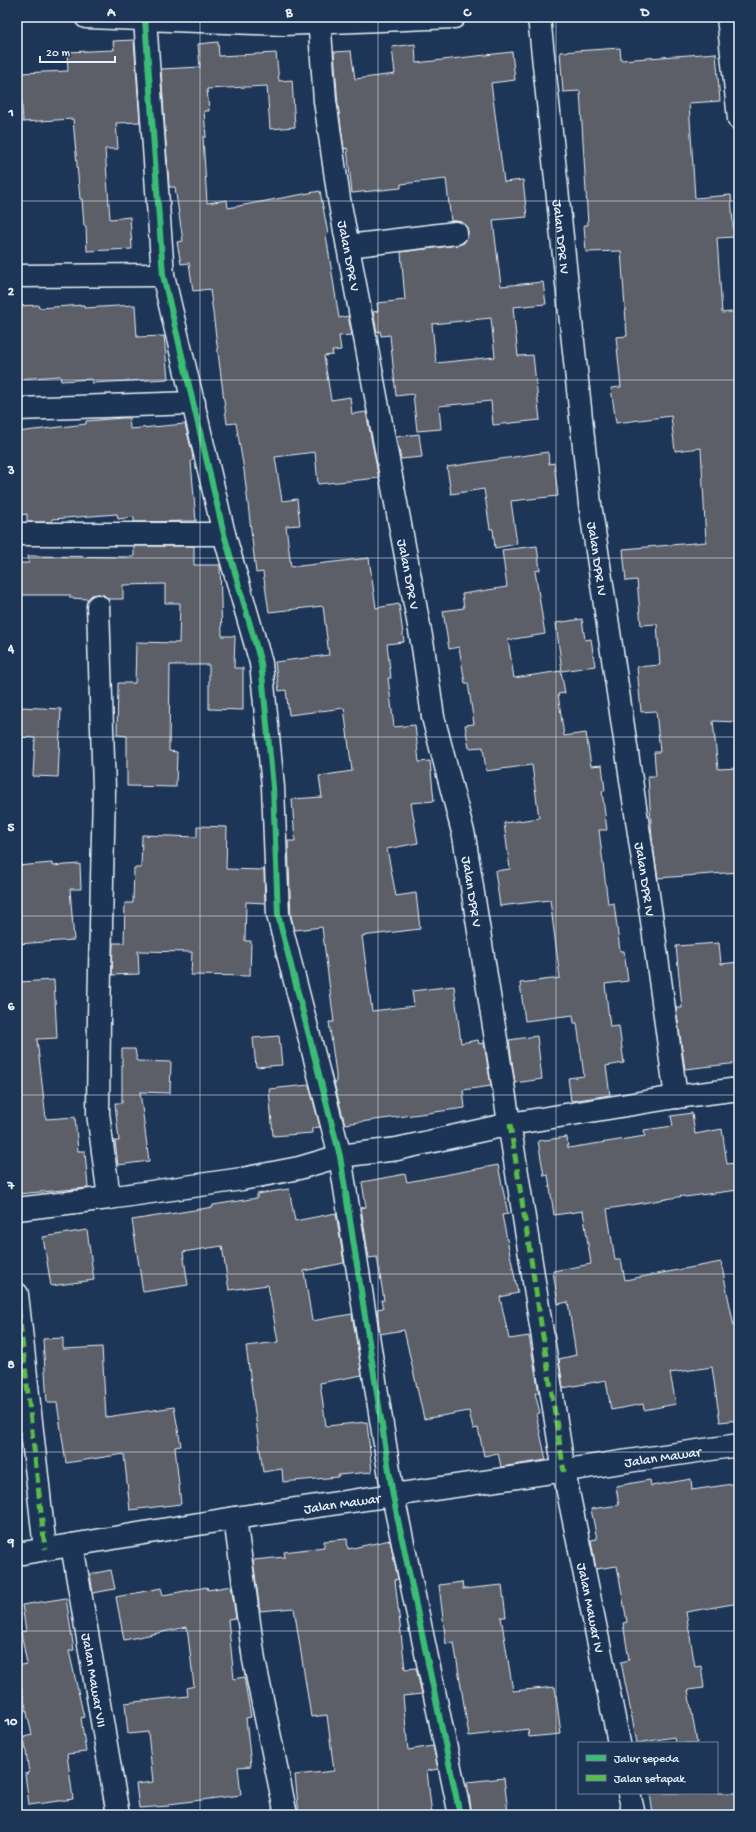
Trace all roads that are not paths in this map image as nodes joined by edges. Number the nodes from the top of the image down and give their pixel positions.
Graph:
1 (86, 17) edge
2 (454, 17) edge
3 (539, 17) edge
4 (728, 17) edge
5 (145, 19) junction
6 (320, 20) edge
7 (739, 119) edge
8 (456, 233) dead end
9 (348, 246) junction
10 (163, 274) junction
11 (17, 276) edge
12 (194, 403) junction
13 (17, 409) edge
14 (17, 534) edge
15 (224, 534) junction
16 (98, 606) dead end
17 (739, 1092) edge
18 (676, 1097) junction
19 (510, 1124) junction
20 (340, 1156) junction
21 (109, 1198) junction
22 (17, 1209) edge
23 (17, 1294) edge
24 (739, 1445) edge
25 (564, 1472) junction
26 (392, 1496) junction
27 (234, 1518) junction
28 (72, 1545) junction
29 (45, 1549) junction
30 (17, 1554) edge
31 (619, 1742) edge
32 (629, 1794) edge
33 (118, 1815) edge
34 (286, 1815) edge
35 (460, 1815) edge
36 (634, 1815) edge

1 - 5 street
2 - 6 street
3 - 18 street, Jalan DPR IV
4 - 7 street
5 - 6 street
5 - 10 street
6 - 9 street, Jalan DPR V
8 - 9 street
9 - 19 street, Jalan DPR V
10 - 11 street
10 - 12 street
12 - 13 street
12 - 15 street
14 - 15 street
15 - 20 street
16 - 21 street
17 - 18 street
18 - 19 street
19 - 20 street
19 - 25 street, Jalan DPR V
20 - 21 street
20 - 26 street
21 - 22 street
23 - 29 street
24 - 25 street, Jalan Mawar
25 - 26 street, Jalan Mawar
25 - 31 street, Jalan Mawar IV
26 - 27 street, Jalan Mawar
26 - 35 street
27 - 28 street, Jalan Mawar
27 - 34 street
28 - 29 street, Jalan Mawar
28 - 33 street, Jalan Mawar VII
29 - 30 street, Jalan Mawar
32 - 36 street

